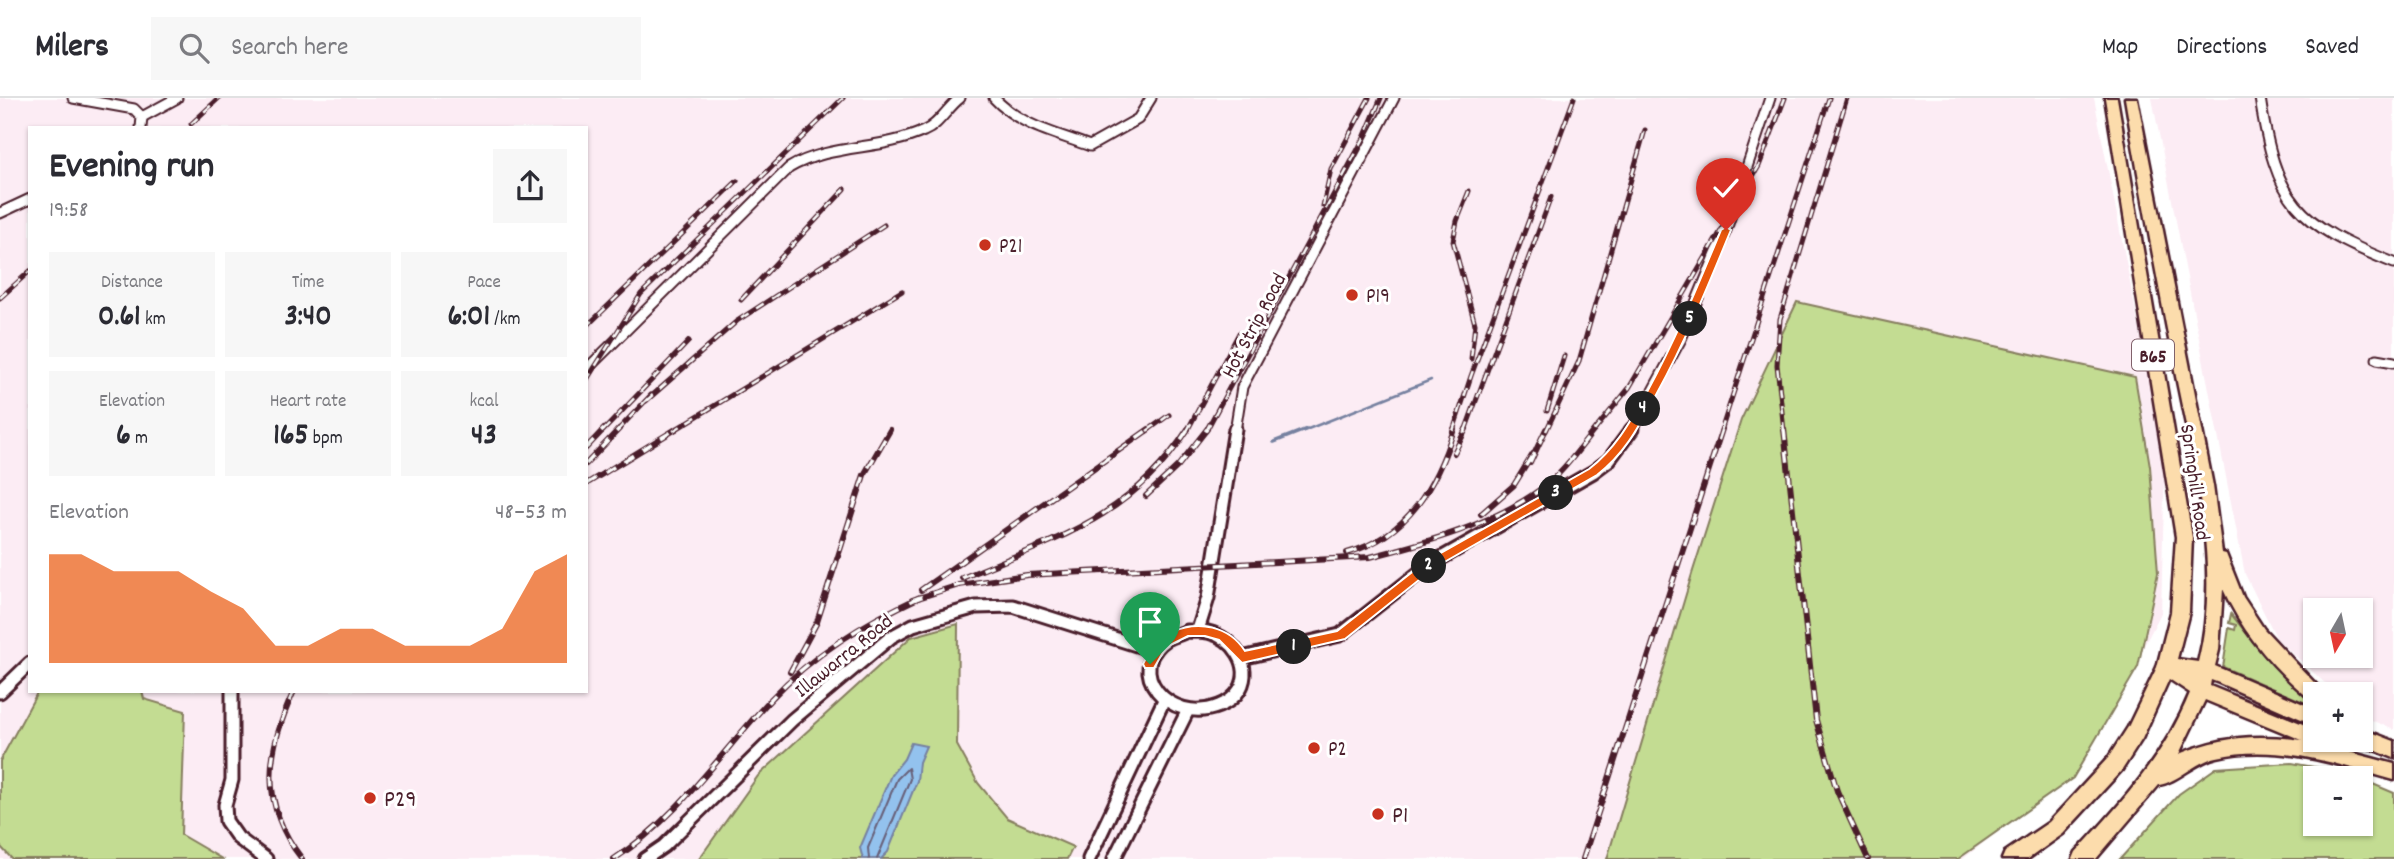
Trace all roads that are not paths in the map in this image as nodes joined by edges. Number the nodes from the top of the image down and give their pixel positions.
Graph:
1 (73, 98) edge
2 (177, 98) edge
3 (960, 98) edge
4 (994, 98) edge
5 (1151, 98) edge
6 (1394, 98) edge
7 (1770, 98) edge
8 (2111, 98) edge
9 (2131, 98) edge
10 (2260, 98) edge
11 (142, 117) junction
12 (141, 126) edge
13 (28, 199) edge
14 (0, 213) edge
15 (2394, 263) edge
16 (2377, 359) dead end
17 (2394, 362) edge
18 (588, 368) edge
19 (2214, 537) junction
20 (1198, 630) junction
21 (1155, 651) junction
22 (1242, 657) junction
23 (28, 665) edge
24 (28, 665) edge
25 (2166, 667) junction
26 (2204, 670) junction
27 (2303, 682) edge
28 (0, 685) edge
29 (2200, 690) junction
30 (0, 692) edge
31 (232, 693) edge
32 (1164, 700) junction
33 (1188, 710) junction
34 (2303, 712) edge
35 (2303, 732) edge
36 (2373, 737) edge
37 (2389, 748) edge
38 (2350, 752) edge
39 (2394, 771) edge
40 (2144, 793) junction
41 (1102, 833) junction
42 (1125, 838) junction
43 (266, 859) edge
44 (645, 859) edge
45 (1089, 859) edge
46 (1114, 859) edge
47 (2012, 859) edge
48 (2083, 859) edge

1 - 11 street
2 - 11 street
3 - 18 street
4 - 5 street
6 - 20 street, Hot Strip Road
7 - 22 street
8 - 25 main road, Springhill Road / B65
9 - 19 main road, Springhill Road / B65
10 - 15 street
11 - 12 street
13 - 14 street
16 - 17 street
19 - 26 main road, Springhill Road / B65
19 - 27 main road
20 - 21 street
20 - 22 street
21 - 32 street
21 - 44 street, Illawarra Road
22 - 33 street
23 - 28 street
24 - 30 street
25 - 26 main road
25 - 29 main road
25 - 47 main road, Springhill Road / B65
26 - 29 main road, Springhill Road / B65
26 - 34 main road
29 - 35 main road
29 - 40 main road, Springhill Road / B65
31 - 43 street
32 - 33 street
32 - 41 street
33 - 42 street
36 - 37 main road
38 - 39 main road
39 - 40 main road
40 - 48 main road, Springhill Road / B65
41 - 42 street
41 - 45 street
42 - 46 street

